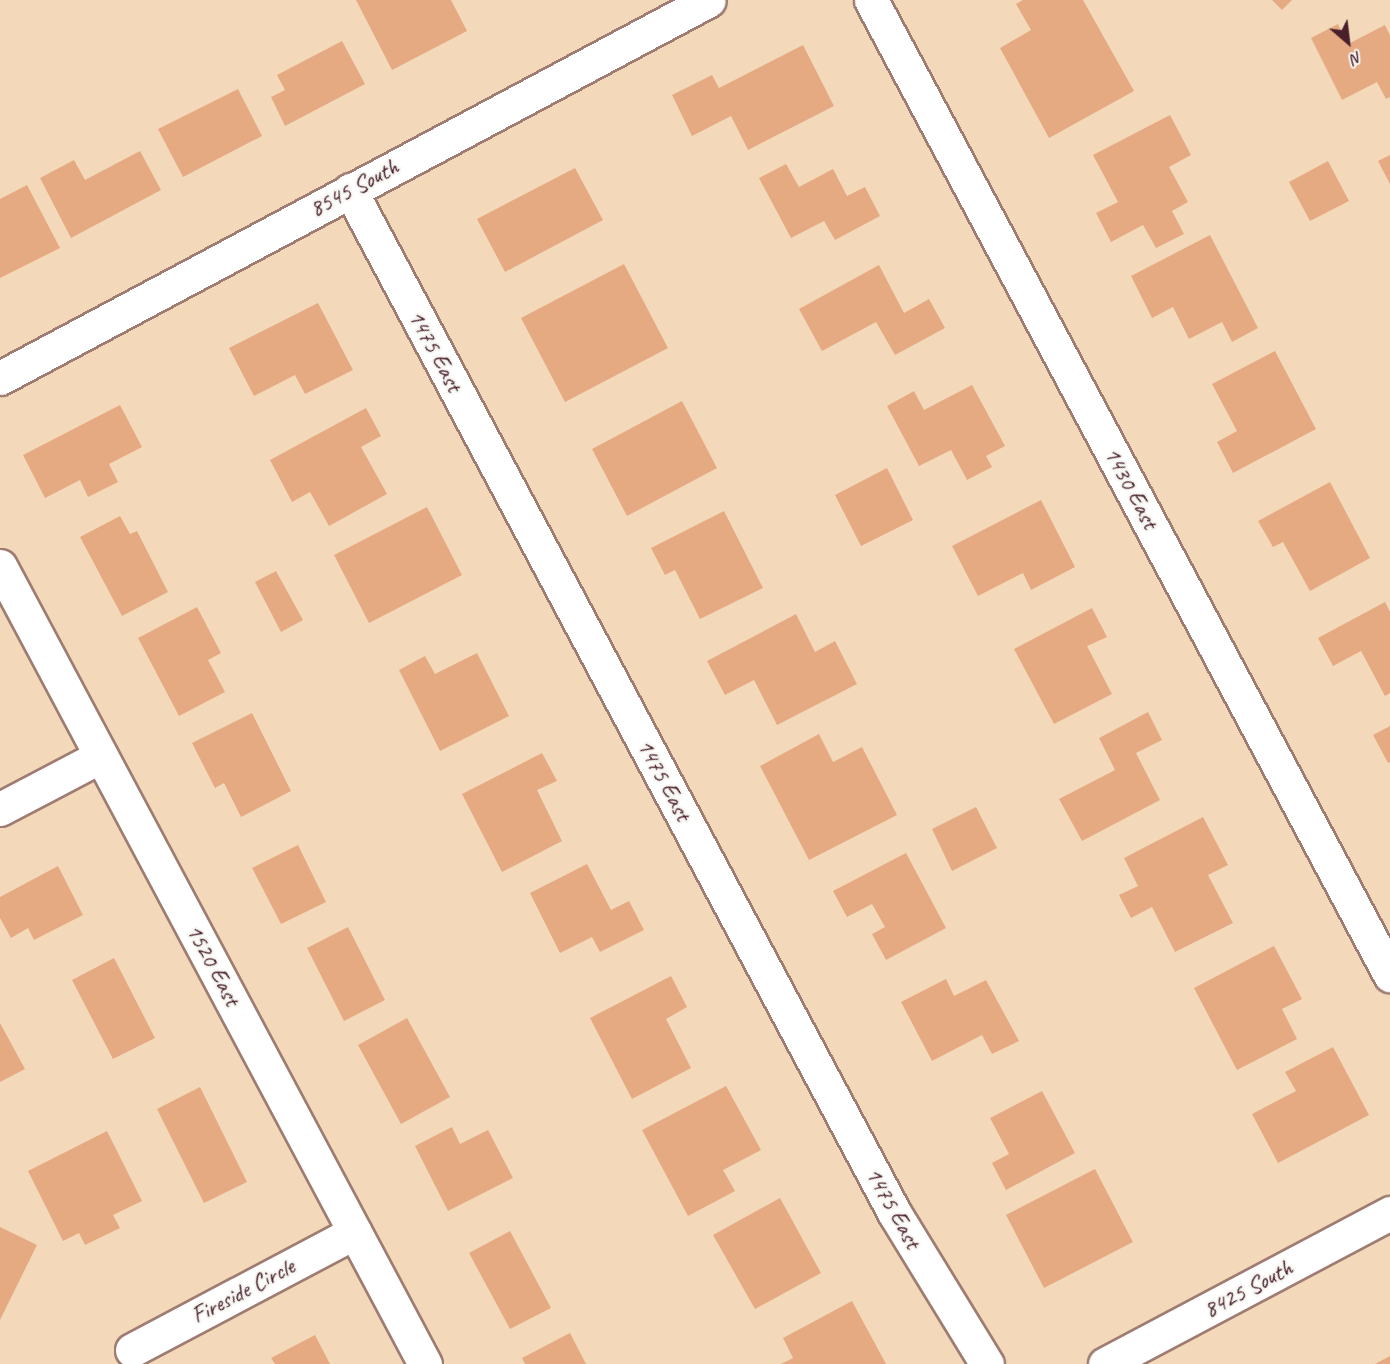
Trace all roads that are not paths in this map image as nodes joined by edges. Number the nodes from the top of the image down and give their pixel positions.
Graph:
1 (709, 0) edge
2 (871, 0) edge
3 (350, 190) junction
4 (0, 378) edge
5 (0, 566) edge
6 (101, 756) junction
7 (0, 809) edge
8 (1390, 975) edge
9 (1390, 1214) edge
10 (355, 1232) junction
11 (132, 1350) dead end
12 (425, 1364) edge
13 (987, 1364) edge
14 (1105, 1364) edge

1 - 3 street, 8545 South
2 - 8 street, 1430 East
3 - 4 street, 8545 South
3 - 13 street, 1475 East
5 - 6 street, 1520 East
6 - 7 street
6 - 10 street, 1520 East
9 - 14 street, 8425 South
10 - 11 street, Fireside Circle
10 - 12 street, 1520 East

